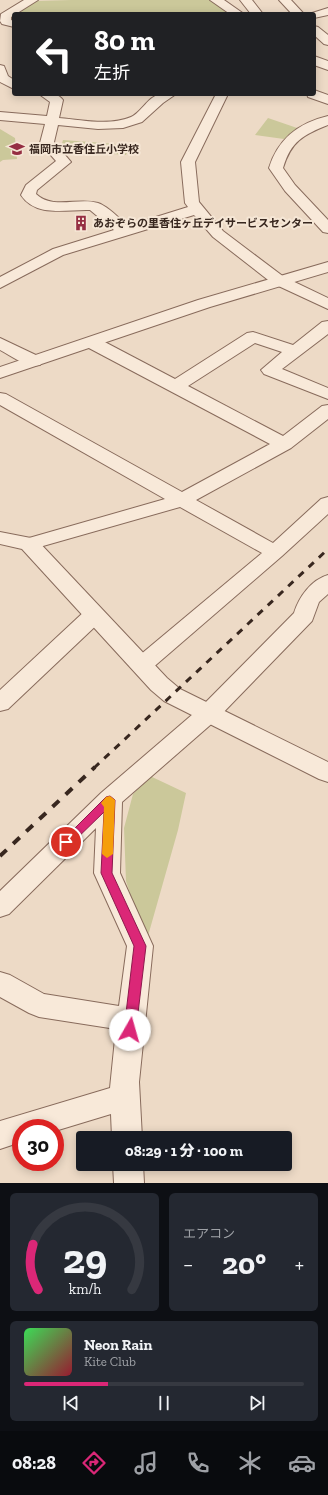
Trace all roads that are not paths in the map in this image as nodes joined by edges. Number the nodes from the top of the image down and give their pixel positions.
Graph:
1 (27, 0) edge
2 (32, 0) edge
3 (216, 0) edge
4 (246, 0) edge
5 (285, 0) edge
6 (7, 1) edge
7 (328, 11) edge
8 (235, 12) edge
9 (255, 12) edge
10 (296, 12) edge
11 (316, 14) edge
12 (12, 24) edge
13 (316, 31) edge
14 (327, 39) edge
15 (316, 61) edge
16 (328, 66) edge
17 (0, 69) edge
18 (12, 84) edge
19 (316, 95) edge
20 (49, 96) edge
21 (166, 96) edge
22 (221, 96) edge
23 (328, 100) edge
24 (0, 116) edge
25 (52, 120) junction
26 (328, 120) edge
27 (197, 209) junction
28 (328, 229) edge
29 (124, 231) junction
30 (328, 267) edge
31 (278, 280) junction
32 (0, 283) edge
33 (328, 304) edge
34 (328, 326) edge
35 (0, 343) edge
36 (93, 343) junction
37 (295, 351) junction
38 (34, 361) junction
39 (0, 373) edge
40 (175, 386) junction
41 (328, 394) edge
42 (0, 398) edge
43 (328, 410) edge
44 (284, 444) junction
45 (182, 500) junction
46 (328, 503) edge
47 (0, 538) edge
48 (29, 544) junction
49 (275, 552) junction
50 (328, 582) edge
51 (94, 615) junction
52 (142, 665) junction
53 (0, 703) edge
54 (208, 714) junction
55 (328, 773) edge
56 (110, 800) junction
57 (0, 906) edge
58 (0, 983) edge
59 (132, 1018) junction
60 (125, 1098) junction
61 (50, 1119) edge
62 (12, 1131) edge
63 (127, 1131) edge
64 (0, 1135) edge
65 (129, 1171) edge
66 (130, 1183) edge

1 - 6 street
2 - 12 street
3 - 8 street
4 - 9 street
5 - 10 street
7 - 11 street
13 - 14 street
15 - 16 street
17 - 18 street
19 - 23 street
20 - 25 street
21 - 25 street
22 - 27 street
24 - 25 street
25 - 29 street
26 - 28 street
27 - 29 street
27 - 31 street
29 - 32 street
30 - 31 street
31 - 33 street
31 - 36 street
34 - 37 street
35 - 38 street
36 - 38 street
36 - 40 street
37 - 40 street
37 - 41 street
38 - 39 street
40 - 44 street
42 - 45 street
43 - 44 street
44 - 45 street
45 - 48 street
45 - 49 street
46 - 49 street
47 - 48 street
48 - 51 street
49 - 52 street
50 - 54 street
51 - 52 street
51 - 53 street
52 - 54 street
54 - 55 street
54 - 56 street
56 - 57 street
56 - 59 street
58 - 59 street
59 - 60 street
60 - 61 street
60 - 63 street
62 - 64 street
65 - 66 street

